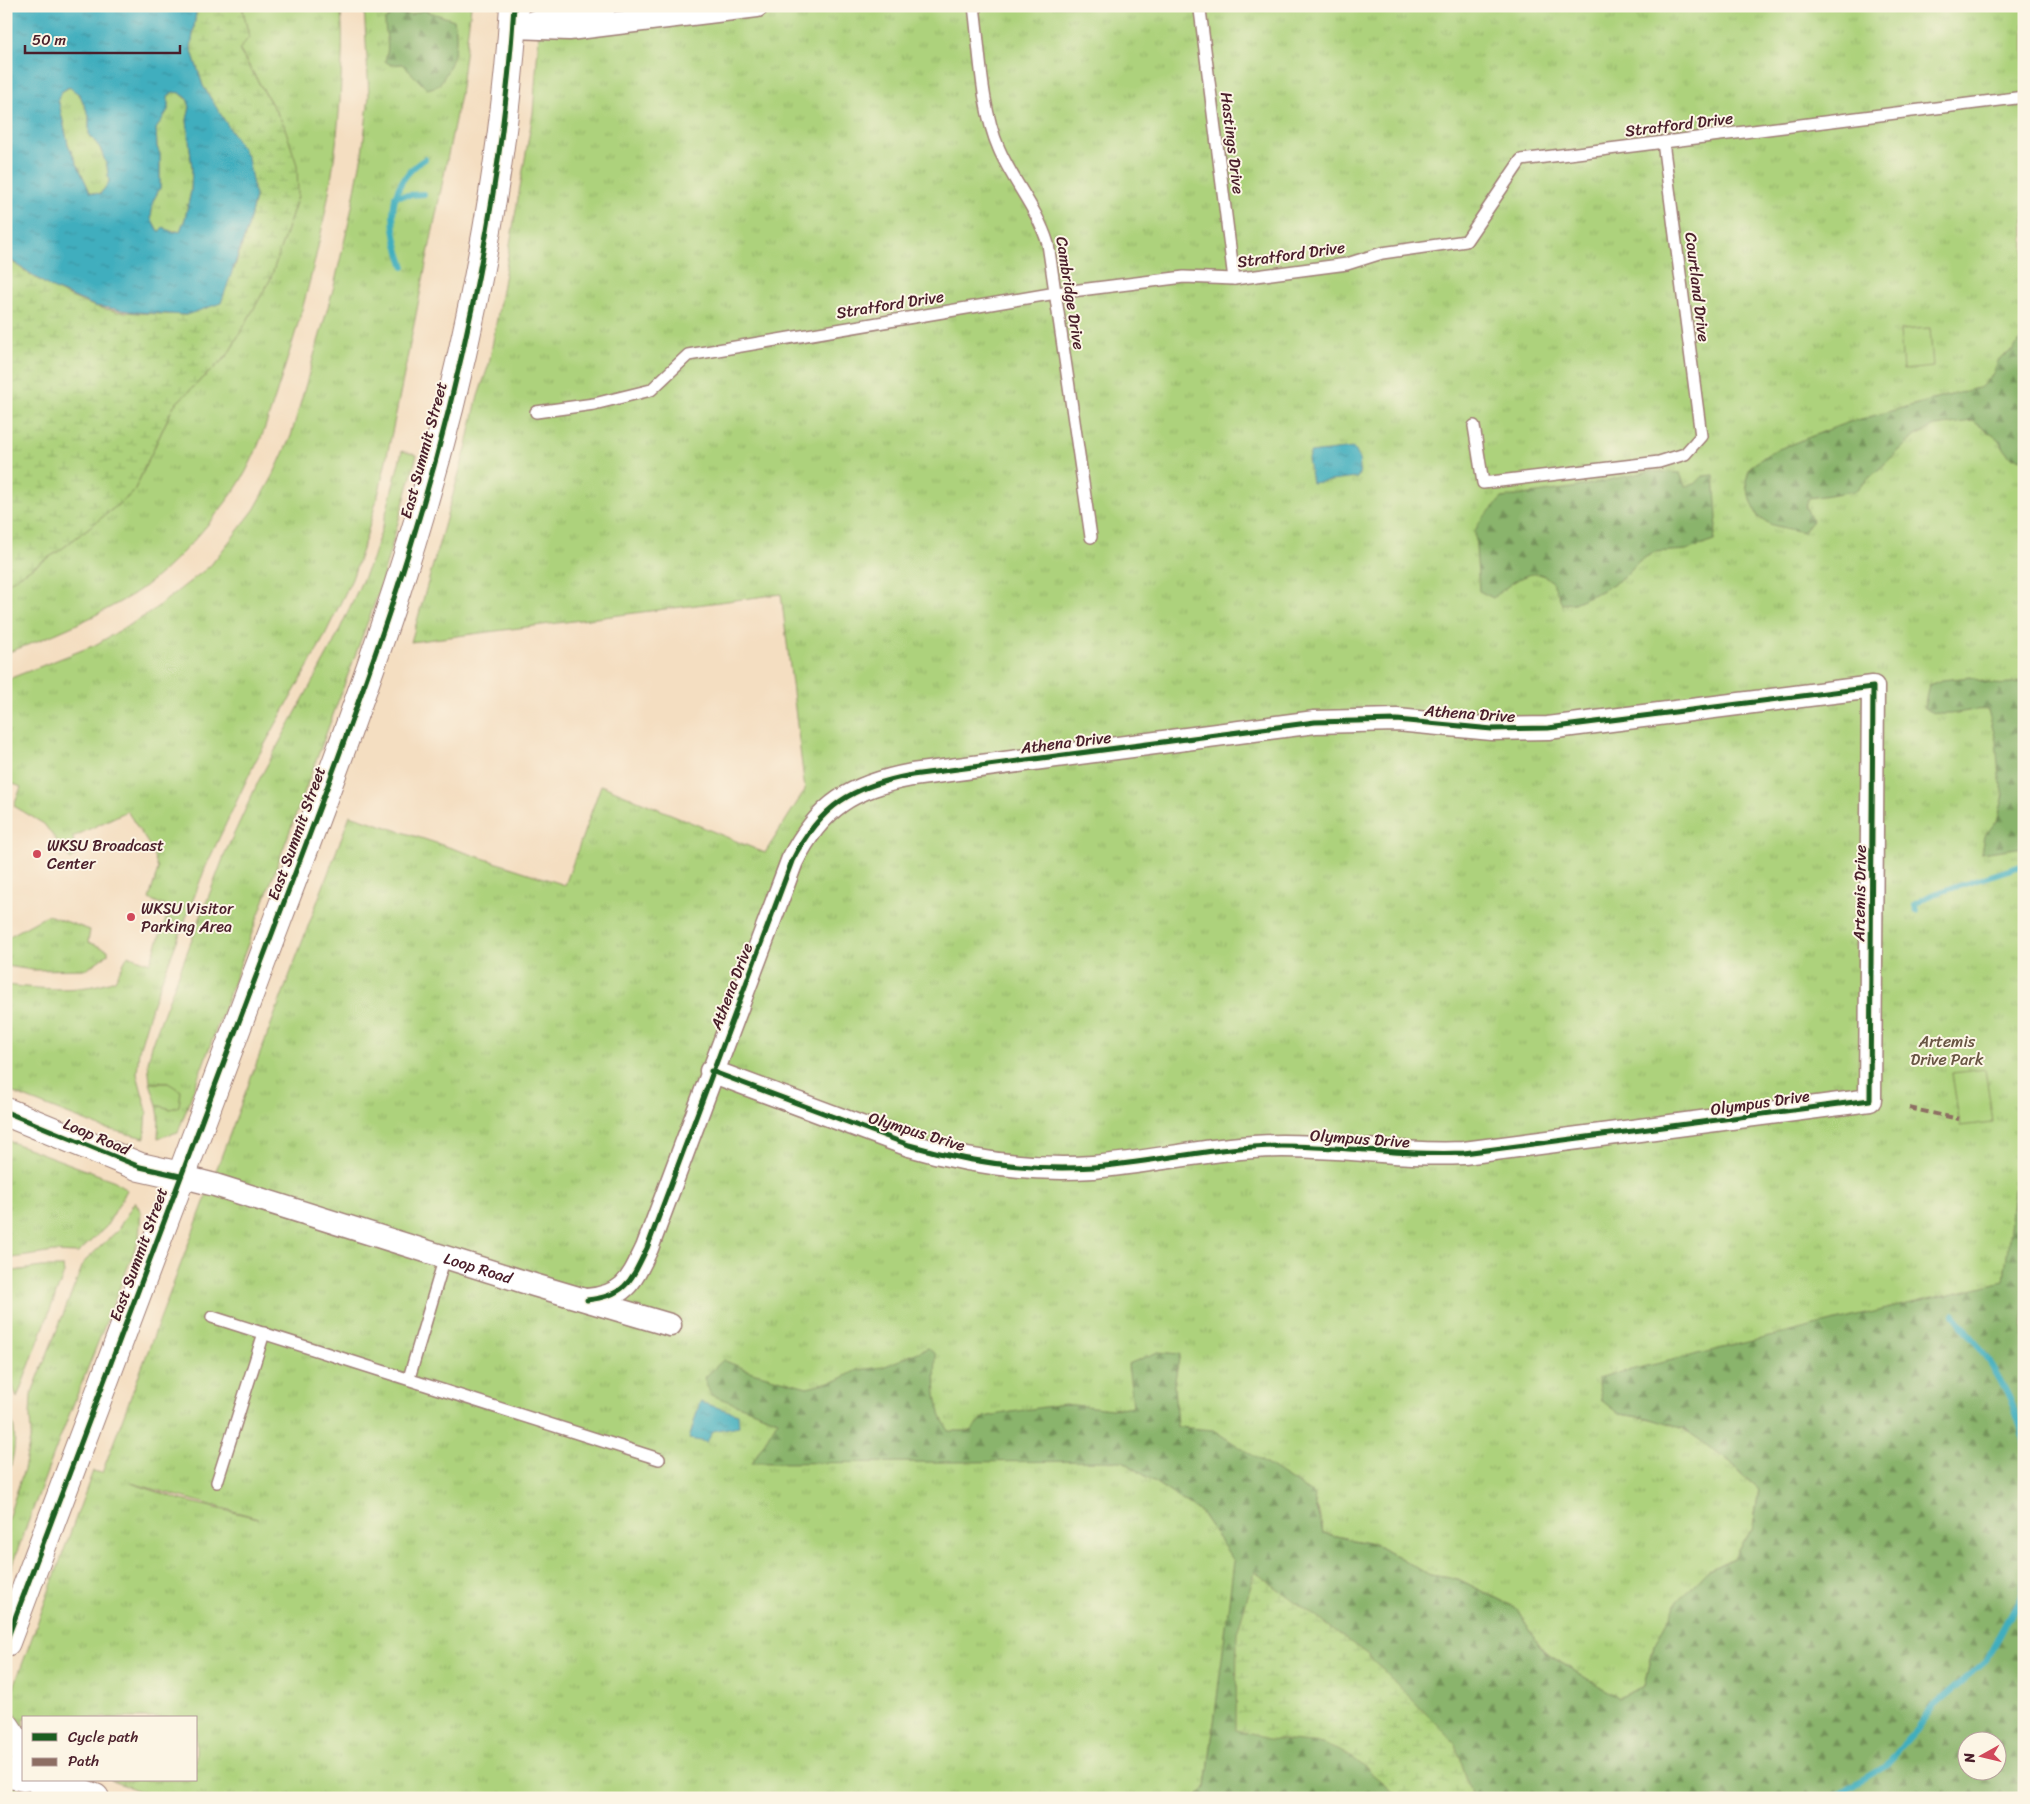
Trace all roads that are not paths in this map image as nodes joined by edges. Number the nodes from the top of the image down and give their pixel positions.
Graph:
1 (605, 6) edge
2 (757, 6) edge
3 (974, 6) edge
4 (1200, 10) dead end
5 (513, 17) edge
6 (2024, 96) edge
7 (1663, 142) junction
8 (1234, 279) junction
9 (1056, 293) junction
10 (536, 412) dead end
11 (1474, 426) dead end
12 (1091, 537) dead end
13 (1873, 687) joint
14 (712, 1071) junction
15 (1870, 1100) joint
16 (6, 1112) edge
17 (180, 1176) junction
18 (445, 1257) junction
19 (586, 1300) junction
20 (212, 1316) dead end
21 (670, 1325) dead end
22 (264, 1333) junction
23 (409, 1378) junction
24 (659, 1459) dead end
25 (217, 1482) dead end
26 (6, 1642) edge
27 (6, 1726) edge
28 (22, 1751) edge
29 (6, 1773) edge
30 (22, 1777) edge
31 (61, 1784) edge
32 (95, 1798) edge

1 - 5 street
2 - 5 street
3 - 9 lane, Cambridge Drive
4 - 8 lane, Hastings Drive
5 - 17 main road, East Summit Street
6 - 7 lane, Stratford Drive
7 - 8 lane, Stratford Drive
7 - 11 lane, Courtland Drive
8 - 9 lane, Stratford Drive
9 - 10 lane, Stratford Drive
9 - 12 lane, Cambridge Drive
13 - 14 street, Athena Drive
13 - 15 street, Artemis Drive
14 - 15 street, Olympus Drive
14 - 19 street, Athena Drive
16 - 17 main road, Loop Road
17 - 18 street, Loop Road
17 - 26 main road, East Summit Street
18 - 19 street, Loop Road
18 - 23 lane
19 - 21 street, Loop Road
20 - 22 lane
22 - 23 lane
22 - 25 lane
23 - 24 lane
27 - 28 main road
29 - 30 main road
31 - 32 main road

